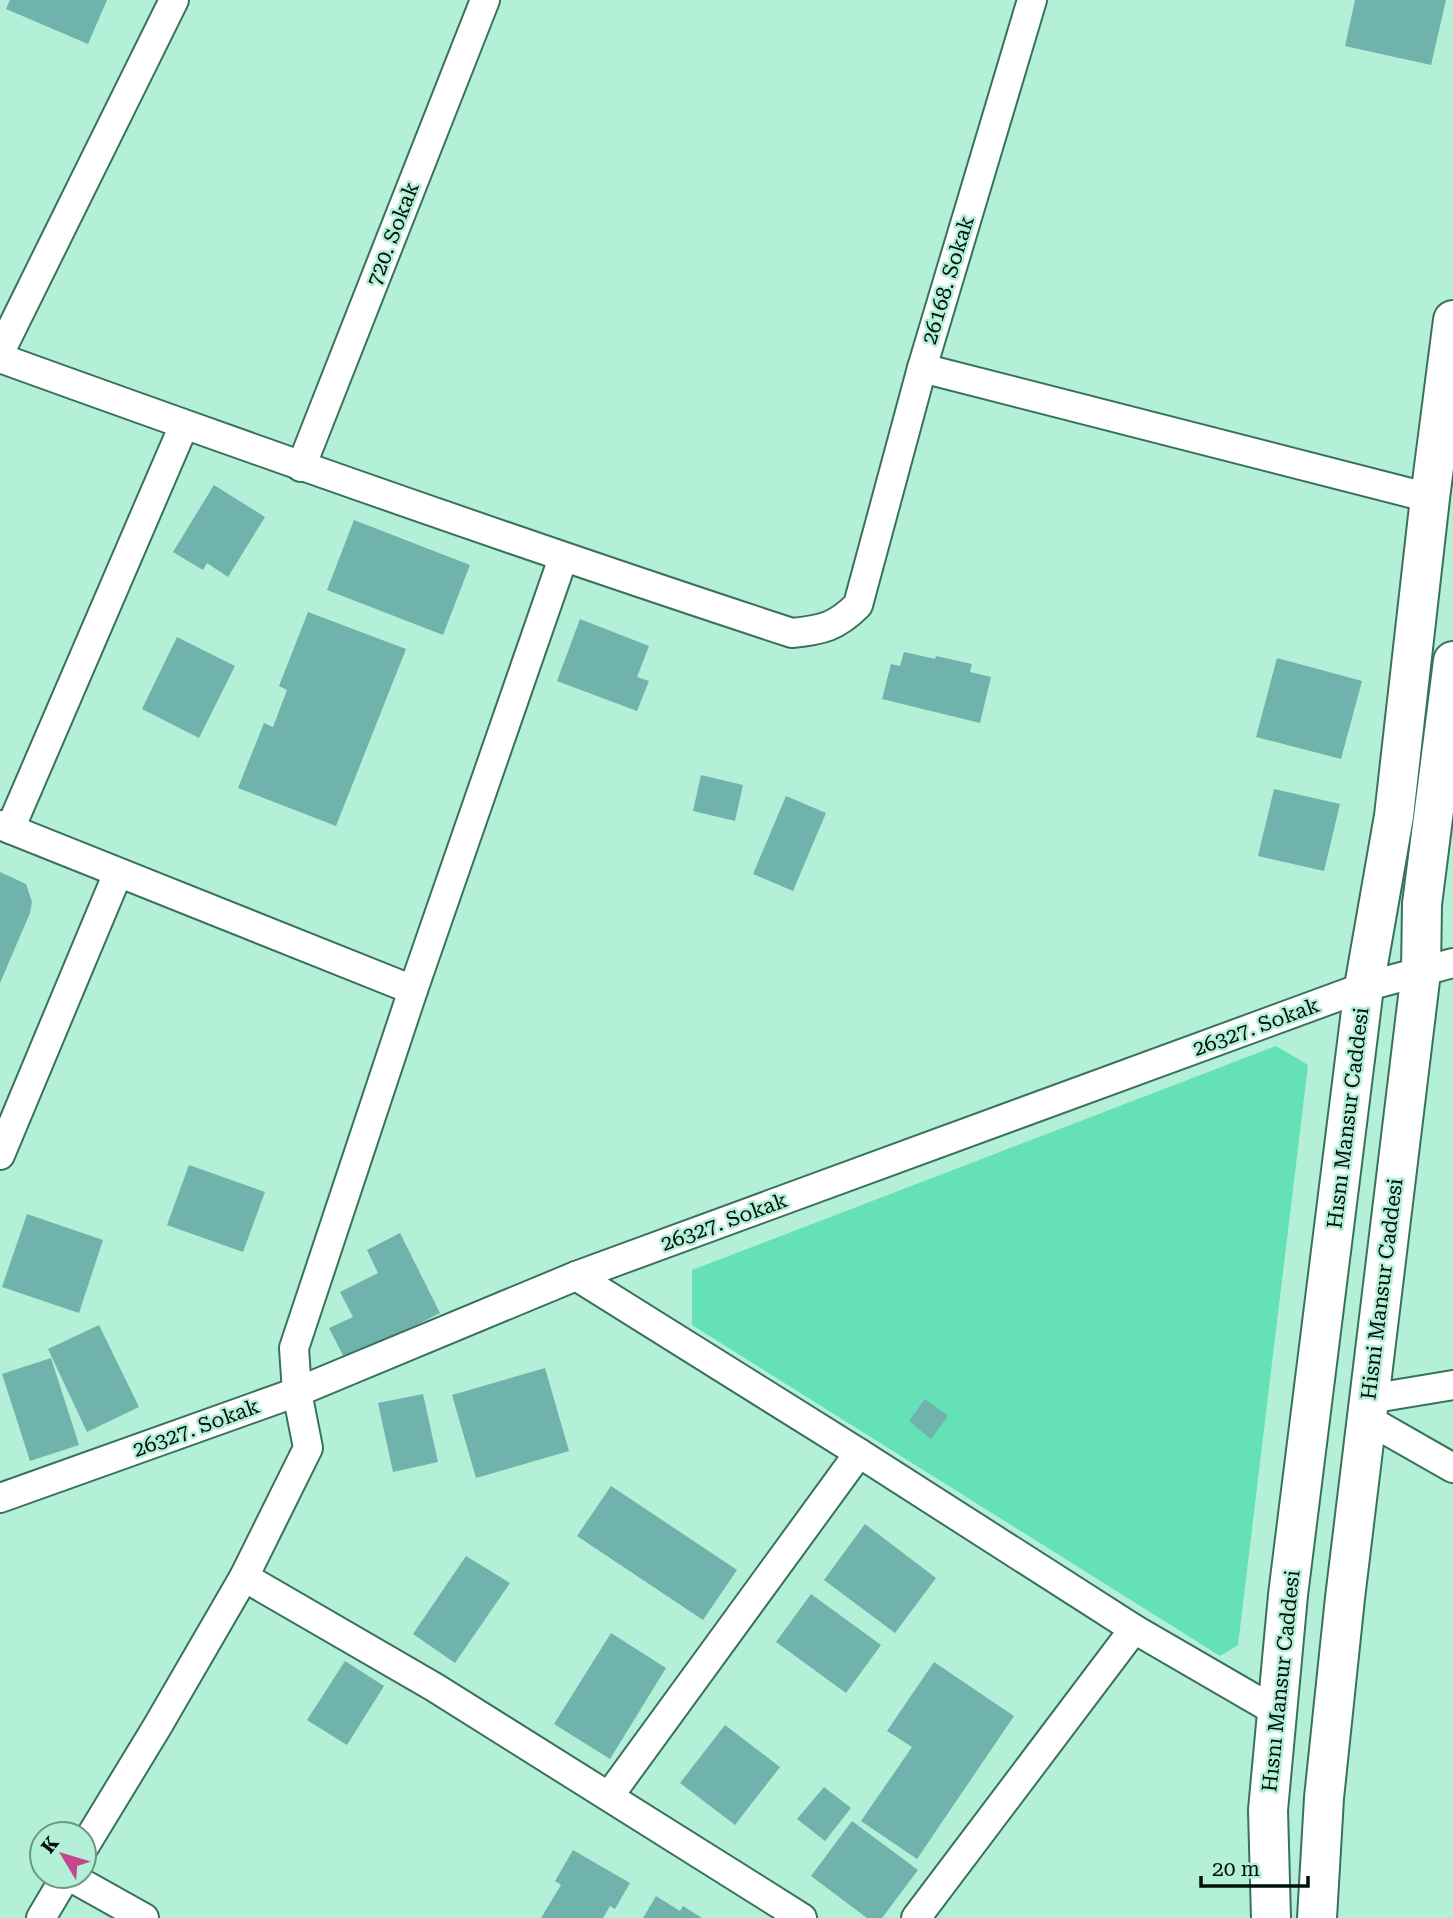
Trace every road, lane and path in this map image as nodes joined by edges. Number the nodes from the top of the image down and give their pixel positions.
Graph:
1 (174, 0) edge
2 (485, 0) edge
3 (1032, 0) edge
4 (1453, 320) edge
5 (0, 352) edge
6 (0, 358) edge
7 (922, 368) junction
8 (184, 425) junction
9 (301, 467) junction
10 (1430, 498) junction
11 (562, 558) junction
12 (1453, 661) edge
13 (5, 827) edge
14 (118, 873) junction
15 (1437, 967) edge
16 (1364, 987) junction
17 (412, 990) junction
18 (0, 1155) edge
19 (576, 1276) junction
20 (1453, 1385) edge
21 (296, 1392) junction
22 (1368, 1409) junction
23 (859, 1453) junction
24 (1453, 1468) edge
25 (0, 1498) edge
26 (244, 1577) junction
27 (1134, 1629) junction
28 (1277, 1712) junction
29 (609, 1796) junction
30 (98, 1824) edge
31 (58, 1890) edge
32 (93, 1890) edge
33 (757, 1907) edge
34 (41, 1918) edge
35 (144, 1918) edge
36 (802, 1918) edge
37 (916, 1918) edge
38 (1271, 1918) edge
39 (1317, 1918) edge

1 - 5 street
2 - 9 street, 720. Sokak
3 - 7 street, 26168. Sokak
4 - 10 main road, Hısnı Mansur Caddesi
6 - 8 street, 26168. Sokak
7 - 10 street
7 - 11 street, 26168. Sokak
8 - 9 street, 26168. Sokak
8 - 13 street
9 - 11 street, 26168. Sokak
10 - 16 main road, Hısnı Mansur Caddesi
11 - 17 street
12 - 15 main road, Hisni Mansur Caddesi
13 - 14 street
14 - 17 street
14 - 18 street
15 - 16 street, 26327. Sokak
15 - 22 main road, Hisni Mansur Caddesi
16 - 19 street, 26327. Sokak
16 - 28 main road, Hısnı Mansur Caddesi
17 - 21 street
19 - 21 street, 26327. Sokak
19 - 23 street
20 - 22 street
21 - 25 street, 26327. Sokak
21 - 26 street
22 - 24 street
22 - 39 main road, Hisni Mansur Caddesi
23 - 27 street
23 - 29 street
26 - 29 street
26 - 30 street
27 - 28 street
27 - 37 street
28 - 38 main road, Hısnı Mansur Caddesi
29 - 33 street
31 - 34 street
32 - 35 street
33 - 36 street

